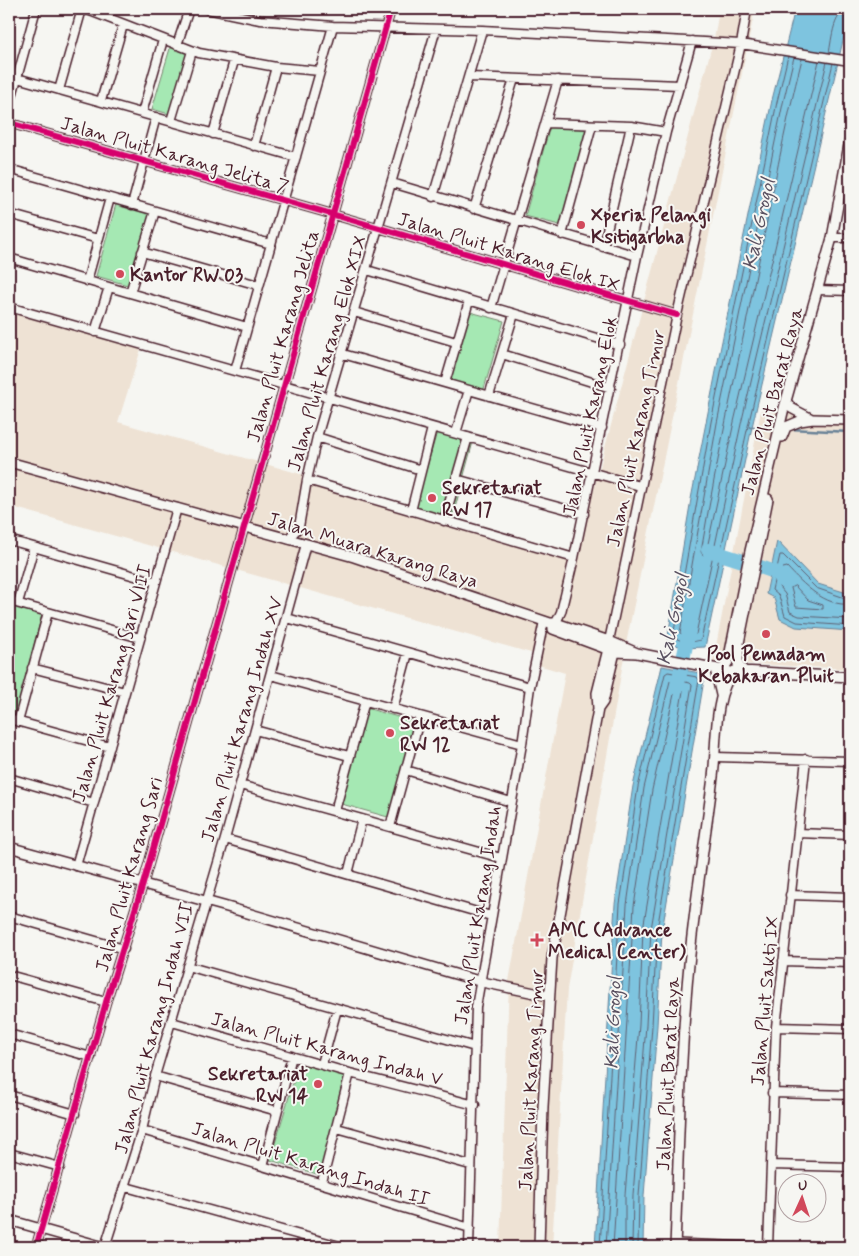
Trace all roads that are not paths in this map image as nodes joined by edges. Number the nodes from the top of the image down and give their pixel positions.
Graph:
1 (36, 9) edge
2 (83, 9) edge
3 (189, 9) edge
4 (207, 9) edge
5 (391, 9) edge
6 (747, 9) edge
7 (123, 25) junction
8 (333, 26) junction
9 (386, 27) junction
10 (436, 29) junction
11 (482, 30) junction
12 (164, 40) junction
13 (692, 41) junction
14 (741, 44) junction
15 (177, 46) junction
16 (192, 51) junction
17 (234, 61) junction
18 (848, 61) edge
19 (276, 67) junction
20 (320, 71) junction
21 (470, 77) junction
22 (17, 78) junction
23 (514, 79) junction
24 (558, 80) junction
25 (680, 85) junction
26 (59, 90) junction
27 (101, 101) junction
28 (9, 107) edge
29 (142, 113) junction
30 (156, 117) junction
31 (171, 121) junction
32 (9, 123) edge
33 (546, 123) junction
34 (592, 125) junction
35 (631, 126) junction
36 (666, 132) junction
37 (213, 134) junction
38 (850, 139) edge
39 (254, 146) junction
40 (296, 157) junction
41 (144, 161) junction
42 (9, 169) edge
43 (846, 182) edge
44 (392, 183) junction
45 (433, 197) junction
46 (110, 198) junction
47 (283, 200) junction
48 (132, 205) junction
49 (474, 209) junction
50 (155, 211) junction
51 (9, 214) edge
52 (333, 214) junction
53 (516, 222) junction
54 (378, 228) junction
55 (562, 235) junction
56 (832, 238) junction
57 (850, 238) edge
58 (98, 240) junction
59 (271, 244) junction
60 (603, 247) junction
61 (142, 252) junction
62 (637, 256) junction
63 (9, 258) edge
64 (504, 265) junction
65 (366, 270) junction
66 (87, 281) junction
67 (258, 286) junction
68 (109, 287) junction
69 (818, 290) junction
70 (850, 291) edge
71 (130, 293) junction
72 (469, 301) junction
73 (629, 302) junction
74 (9, 307) edge
75 (491, 308) junction
76 (354, 312) junction
77 (514, 314) junction
78 (677, 315) junction
79 (247, 327) junction
80 (95, 332) junction
81 (456, 342) junction
82 (620, 345) junction
83 (343, 354) junction
84 (502, 354) junction
85 (235, 371) junction
86 (445, 383) junction
87 (284, 386) junction
88 (611, 388) junction
89 (469, 390) junction
90 (488, 396) junction
91 (330, 397) junction
92 (786, 401) junction
93 (812, 419) junction
94 (850, 420) edge
95 (432, 428) junction
96 (602, 428) junction
97 (456, 433) junction
98 (317, 437) junction
99 (468, 437) junction
100 (9, 462) edge
101 (421, 470) junction
102 (593, 473) junction
103 (456, 479) junction
104 (307, 480) junction
105 (640, 486) junction
106 (177, 508) junction
107 (411, 511) junction
108 (584, 514) junction
109 (444, 521) junction
110 (243, 527) junction
111 (288, 539) junction
112 (9, 540) edge
113 (306, 544) junction
114 (34, 547) junction
115 (574, 558) junction
116 (156, 582) junction
117 (9, 601) edge
118 (18, 603) junction
119 (742, 606) junction
120 (48, 612) junction
121 (287, 618) junction
122 (552, 624) junction
123 (140, 638) junction
124 (736, 639) junction
125 (610, 647) junction
126 (408, 653) junction
127 (32, 668) junction
128 (714, 669) junction
129 (734, 671) junction
130 (744, 671) junction
131 (271, 675) junction
132 (850, 677) edge
133 (530, 686) junction
134 (125, 692) junction
135 (721, 695) junction
136 (365, 701) junction
137 (394, 709) junction
138 (420, 717) junction
139 (9, 719) edge
140 (18, 722) junction
141 (255, 730) junction
142 (522, 744) junction
143 (110, 747) junction
144 (349, 756) junction
145 (716, 756) junction
146 (806, 759) junction
147 (850, 761) edge
148 (406, 770) junction
149 (9, 778) edge
150 (240, 785) junction
151 (511, 802) junction
152 (94, 803) junction
153 (336, 811) junction
154 (362, 819) junction
155 (390, 827) junction
156 (798, 833) junction
157 (850, 835) edge
158 (225, 839) junction
159 (9, 847) edge
160 (502, 858) junction
161 (76, 866) junction
162 (348, 874) junction
163 (143, 884) junction
164 (790, 895) junction
165 (850, 898) edge
166 (205, 901) junction
167 (9, 916) edge
168 (491, 916) junction
169 (124, 949) junction
170 (782, 961) junction
171 (850, 963) edge
172 (187, 966) junction
173 (9, 974) edge
174 (482, 982) junction
175 (549, 996) junction
176 (106, 1002) junction
177 (337, 1009) junction
178 (172, 1022) junction
179 (776, 1027) junction
180 (850, 1029) edge
181 (9, 1034) edge
182 (475, 1047) junction
183 (292, 1056) junction
184 (91, 1057) junction
185 (322, 1064) junction
186 (350, 1073) junction
187 (156, 1076) junction
188 (772, 1093) junction
189 (9, 1095) edge
190 (850, 1095) edge
191 (475, 1105) junction
192 (277, 1111) junction
193 (75, 1114) junction
194 (337, 1128) junction
195 (142, 1130) junction
196 (9, 1153) edge
197 (470, 1165) junction
198 (771, 1165) junction
199 (263, 1166) junction
200 (60, 1167) junction
201 (850, 1167) edge
202 (322, 1182) junction
203 (126, 1187) junction
204 (9, 1220) edge
205 (470, 1228) junction
206 (41, 1229) junction
207 (675, 1246) edge
208 (36, 1247) edge
209 (105, 1247) edge
210 (343, 1247) edge
211 (469, 1247) edge
212 (539, 1247) edge
213 (751, 1247) edge
214 (768, 1247) edge

1 - 22 street
2 - 7 street
2 - 26 street
3 - 15 street
4 - 8 street
5 - 9 street, Jalan Pluit Karang Jelita
6 - 14 street, Jalan Pluit Karang Timur
7 - 12 street
7 - 27 street
8 - 9 street
8 - 20 street
9 - 10 street
9 - 52 street, Jalan Pluit Karang Jelita
10 - 11 street
10 - 44 street, Jalan Pluit Karang Elok XIX
11 - 13 street
11 - 21 street
12 - 15 street
12 - 29 street
13 - 14 street
13 - 25 street, Jalan Pluit Karang Elok
14 - 18 street
14 - 78 street, Jalan Pluit Karang Timur
15 - 16 street
16 - 17 street
16 - 31 street
17 - 19 street
17 - 37 street
19 - 20 street
19 - 39 street
20 - 40 street
21 - 23 street
21 - 45 street
22 - 26 street
22 - 28 street
23 - 24 street
23 - 49 street
24 - 25 street
24 - 33 street
25 - 36 street, Jalan Pluit Karang Elok
26 - 27 street
27 - 29 street
29 - 30 street
30 - 31 street
30 - 41 street
31 - 37 street
32 - 41 street, Jalan Pluit Karang Jelita 7
33 - 34 street
33 - 53 street
34 - 35 street
34 - 55 street
35 - 36 street
35 - 60 street
36 - 62 street, Jalan Pluit Karang Elok
37 - 39 street
38 - 43 street, Jalan Pluit Barat Raya
39 - 40 street
40 - 47 street
41 - 47 street, Jalan Pluit Karang Jelita 7
41 - 48 street
42 - 46 street
43 - 56 street, Jalan Pluit Barat Raya
44 - 45 street
44 - 54 street, Jalan Pluit Karang Elok XIX
45 - 49 street
46 - 48 street
46 - 58 street
47 - 52 street, Jalan Pluit Karang Jelita 7
47 - 59 street
48 - 50 street
49 - 53 street
50 - 59 street
50 - 61 street
51 - 58 street
52 - 54 street, Jalan Pluit Karang Elok IX
52 - 87 street, Jalan Pluit Karang Jelita
53 - 55 street
53 - 64 street
54 - 64 street, Jalan Pluit Karang Elok IX
54 - 65 street, Jalan Pluit Karang Elok XIX
55 - 60 street
56 - 57 street
56 - 69 street, Jalan Pluit Barat Raya
58 - 66 street
59 - 67 street
60 - 62 street
61 - 67 street
61 - 71 street
62 - 73 street, Jalan Pluit Karang Elok
63 - 66 street
64 - 73 street, Jalan Pluit Karang Elok IX
64 - 75 street
65 - 72 street
65 - 76 street, Jalan Pluit Karang Elok XIX
66 - 68 street
67 - 79 street
68 - 71 street
68 - 80 street
69 - 70 street
69 - 92 street, Jalan Pluit Barat Raya
71 - 79 street
72 - 75 street
72 - 81 street
73 - 78 street, Jalan Pluit Karang Elok IX
73 - 82 street, Jalan Pluit Karang Elok
74 - 80 street
75 - 77 street
76 - 81 street
76 - 83 street, Jalan Pluit Karang Elok XIX
77 - 82 street
77 - 84 street
78 - 105 street, Jalan Pluit Karang Timur
79 - 85 street
80 - 85 street
81 - 86 street
82 - 88 street, Jalan Pluit Karang Elok
83 - 86 street
83 - 91 street, Jalan Pluit Karang Elok XIX
84 - 88 street
84 - 90 street
85 - 87 street
86 - 89 street
87 - 91 street
87 - 110 street, Jalan Pluit Karang Jelita
88 - 96 street, Jalan Pluit Karang Elok
89 - 90 street
89 - 97 street
90 - 96 street
91 - 95 street
91 - 98 street, Jalan Pluit Karang Elok XIX
92 - 93 street
92 - 119 street, Jalan Pluit Barat Raya
93 - 94 street
93 - 119 street, Jalan Pluit Barat Raya
95 - 97 street
95 - 101 street
96 - 102 street, Jalan Pluit Karang Elok
97 - 99 street
98 - 101 street
98 - 104 street, Jalan Pluit Karang Elok XIX
99 - 102 street
99 - 103 street
100 - 106 street, Jalan Muara Karang Raya
101 - 107 street
102 - 105 street
102 - 108 street, Jalan Pluit Karang Elok
103 - 108 street
103 - 109 street
104 - 107 street
104 - 111 street, Jalan Pluit Karang Elok XIX
105 - 125 street, Jalan Pluit Karang Timur
106 - 110 street, Jalan Muara Karang Raya
106 - 116 street, Jalan Pluit Karang Sari VIII
107 - 109 street
108 - 115 street, Jalan Pluit Karang Elok
109 - 115 street
110 - 111 street, Jalan Muara Karang Raya
110 - 163 street, Jalan Pluit Karang Sari
111 - 113 street, Jalan Muara Karang Raya
112 - 114 street
113 - 121 street, Jalan Pluit Karang Indah XV
113 - 122 street, Jalan Muara Karang Raya
114 - 116 street
114 - 118 street
115 - 122 street, Jalan Pluit Karang Elok
116 - 123 street, Jalan Pluit Karang Sari VIII
117 - 118 street
118 - 120 street
119 - 124 street, Jalan Pluit Barat Raya
120 - 123 street
120 - 127 street
121 - 126 street
121 - 131 street, Jalan Pluit Karang Indah XV
122 - 125 street, Jalan Muara Karang Raya
122 - 133 street, Jalan Pluit Karang Indah
123 - 134 street, Jalan Pluit Karang Sari VIII
124 - 128 street, Jalan Pluit Barat Raya
124 - 130 street, Jalan Pluit Barat Raya
125 - 128 street, Jalan Muara Karang Raya
125 - 175 street, Jalan Pluit Karang Timur
126 - 133 street
126 - 137 street
127 - 134 street
127 - 140 street
128 - 129 street, Jalan Muara Karang Raya
128 - 135 street, Jalan Pluit Barat Raya
129 - 130 street, Jalan Muara Karang Raya
129 - 135 street, Jalan Pluit Barat Raya
130 - 132 street, Jalan Muara Karang Raya
131 - 136 street
131 - 141 street, Jalan Pluit Karang Indah XV
133 - 142 street, Jalan Pluit Karang Indah
134 - 143 street, Jalan Pluit Karang Sari VIII
135 - 145 street, Jalan Pluit Barat Raya
136 - 137 street
136 - 144 street
137 - 138 street
138 - 142 street
138 - 148 street
139 - 140 street
140 - 143 street
141 - 144 street
141 - 150 street, Jalan Pluit Karang Indah XV
142 - 151 street, Jalan Pluit Karang Indah
143 - 152 street, Jalan Pluit Karang Sari VIII
144 - 153 street
145 - 146 street
145 - 207 street, Jalan Pluit Barat Raya
146 - 147 street
146 - 156 street, Jalan Pluit Sakti IX
148 - 151 street
148 - 155 street
149 - 152 street
150 - 153 street
150 - 158 street, Jalan Pluit Karang Indah XV
151 - 160 street, Jalan Pluit Karang Indah
152 - 161 street, Jalan Pluit Karang Sari VIII
153 - 154 street
154 - 155 street
154 - 162 street
155 - 160 street
156 - 157 street
156 - 164 street, Jalan Pluit Sakti IX
158 - 162 street
158 - 166 street, Jalan Pluit Karang Indah XV
159 - 161 street
160 - 168 street, Jalan Pluit Karang Indah
161 - 163 street
162 - 168 street
163 - 166 street
163 - 169 street, Jalan Pluit Karang Sari
164 - 165 street
164 - 170 street, Jalan Pluit Sakti IX
166 - 172 street, Jalan Pluit Karang Indah VII
166 - 174 street, Jalan Pluit Karang Indah VII
167 - 169 street
168 - 174 street, Jalan Pluit Karang Indah
169 - 176 street, Jalan Pluit Karang Sari
170 - 171 street
170 - 179 street, Jalan Pluit Sakti IX
172 - 177 street
172 - 178 street, Jalan Pluit Karang Indah VII
173 - 176 street
174 - 175 street, Jalan Pluit Karang Indah VII
174 - 182 street, Jalan Pluit Karang Indah
175 - 212 street, Jalan Pluit Karang Timur
176 - 184 street, Jalan Pluit Karang Sari
177 - 182 street
177 - 185 street
178 - 183 street, Jalan Pluit Karang Indah V
178 - 187 street, Jalan Pluit Karang Indah VII
179 - 180 street
179 - 188 street, Jalan Pluit Sakti IX
181 - 184 street
182 - 191 street, Jalan Pluit Karang Indah
183 - 185 street, Jalan Pluit Karang Indah V
183 - 192 street
184 - 193 street, Jalan Pluit Karang Sari
185 - 186 street, Jalan Pluit Karang Indah V
186 - 191 street, Jalan Pluit Karang Indah V
186 - 194 street
187 - 192 street
187 - 195 street, Jalan Pluit Karang Indah VII
188 - 190 street
188 - 198 street, Jalan Pluit Sakti IX
189 - 193 street
191 - 197 street, Jalan Pluit Karang Indah
192 - 199 street
193 - 200 street, Jalan Pluit Karang Sari
194 - 197 street
194 - 202 street
195 - 199 street, Jalan Pluit Karang Indah II
195 - 203 street, Jalan Pluit Karang Indah VII
196 - 200 street
197 - 205 street, Jalan Pluit Karang Indah
198 - 201 street
198 - 214 street, Jalan Pluit Sakti IX
199 - 202 street, Jalan Pluit Karang Indah II
200 - 206 street, Jalan Pluit Karang Sari
202 - 205 street, Jalan Pluit Karang Indah II
203 - 209 street, Jalan Pluit Karang Indah VII
203 - 210 street
204 - 206 street
205 - 211 street, Jalan Pluit Karang Indah
206 - 208 street, Jalan Pluit Karang Sari
206 - 209 street
207 - 213 street

